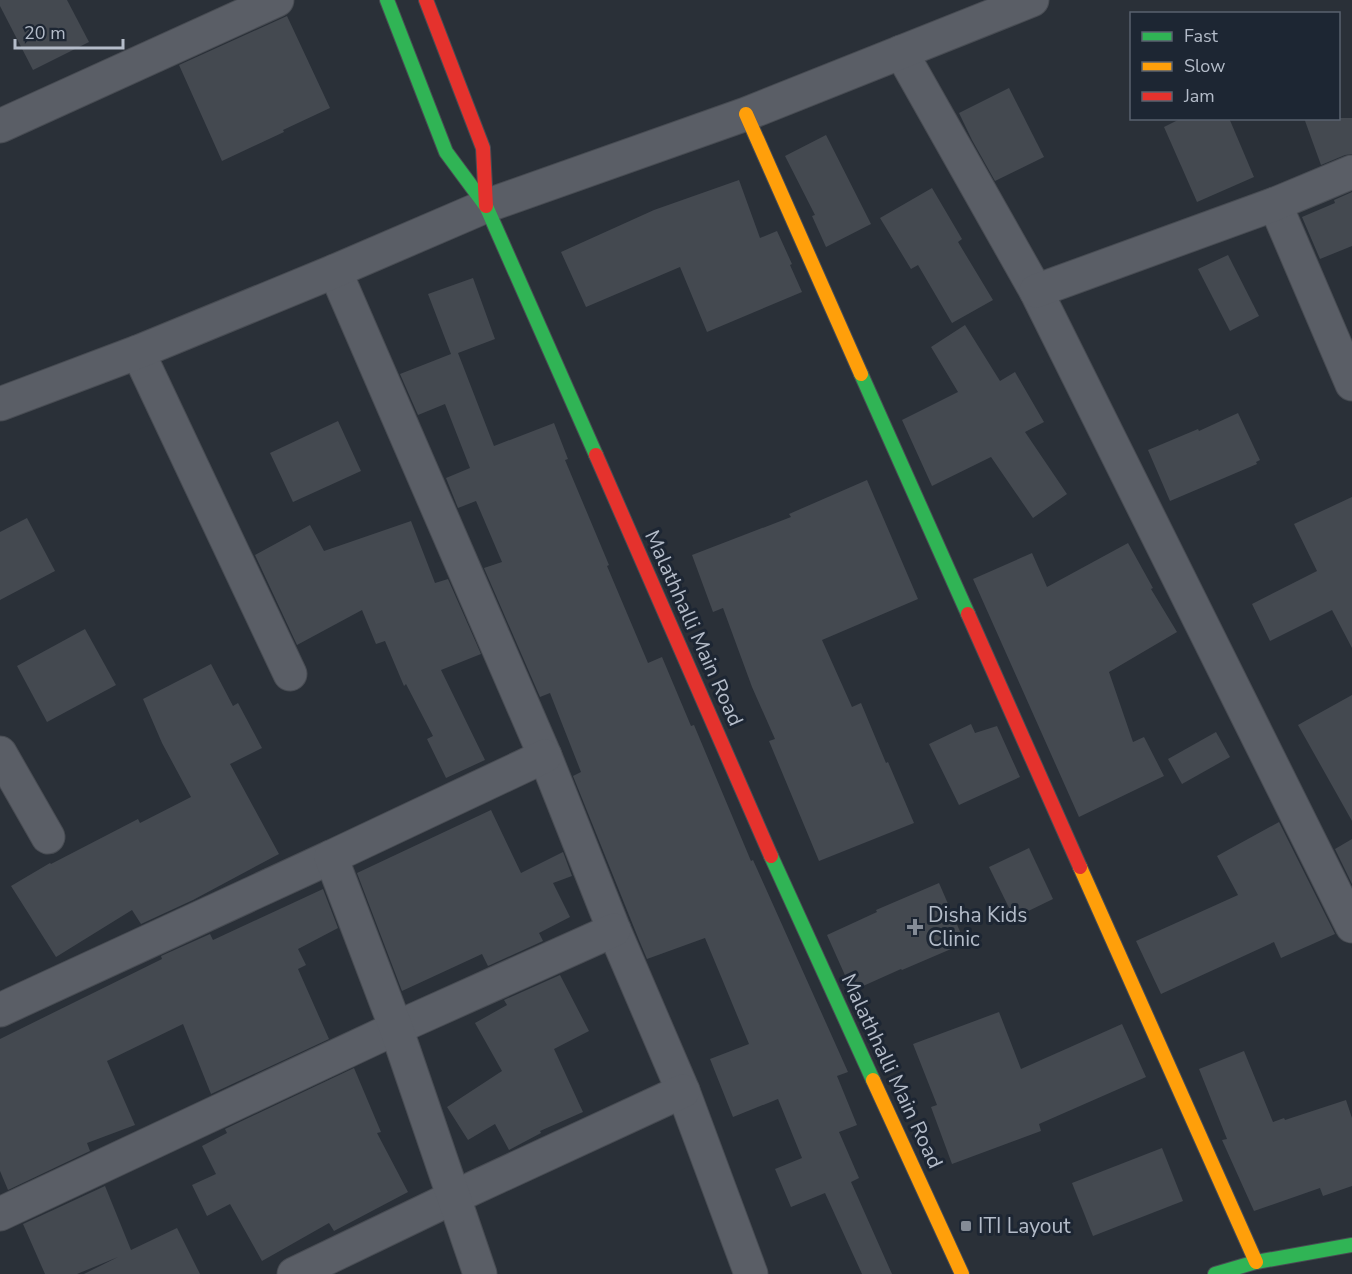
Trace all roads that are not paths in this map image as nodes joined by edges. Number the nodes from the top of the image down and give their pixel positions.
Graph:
1 (277, 0) edge
2 (387, 0) edge
3 (426, 0) edge
4 (1032, 0) edge
5 (901, 52) junction
6 (746, 114) junction
7 (0, 126) edge
8 (1352, 172) edge
9 (1275, 204) junction
10 (486, 206) junction
11 (335, 271) junction
12 (1036, 291) junction
13 (138, 352) junction
14 (1352, 384) edge
15 (0, 404) edge
16 (290, 674) dead end
17 (0, 753) edge
18 (545, 756) junction
19 (48, 837) dead end
20 (331, 857) junction
21 (1352, 926) edge
22 (614, 930) junction
23 (0, 1010) edge
24 (396, 1028) junction
25 (683, 1091) junction
26 (454, 1197) junction
27 (0, 1214) edge
28 (1352, 1245) edge
29 (1256, 1262) junction
30 (743, 1271) edge
31 (294, 1274) edge
32 (480, 1274) edge
33 (962, 1274) edge
34 (1215, 1274) edge

1 - 7 street
2 - 10 main road, Malathhalli Main Road
3 - 10 main road
4 - 5 street
5 - 6 street
5 - 12 street
6 - 10 street
6 - 29 main road
8 - 9 street
9 - 12 street
9 - 14 street
10 - 11 street
10 - 33 main road, Malathhalli Main Road
11 - 13 street
11 - 18 street
12 - 21 street
13 - 15 street
13 - 16 street
17 - 19 street
18 - 20 street
18 - 22 street
20 - 23 street
20 - 24 street
22 - 24 street
22 - 25 street
24 - 26 street
24 - 27 street
25 - 26 street
25 - 30 street
26 - 31 street
26 - 32 street
28 - 29 main road
29 - 34 main road

